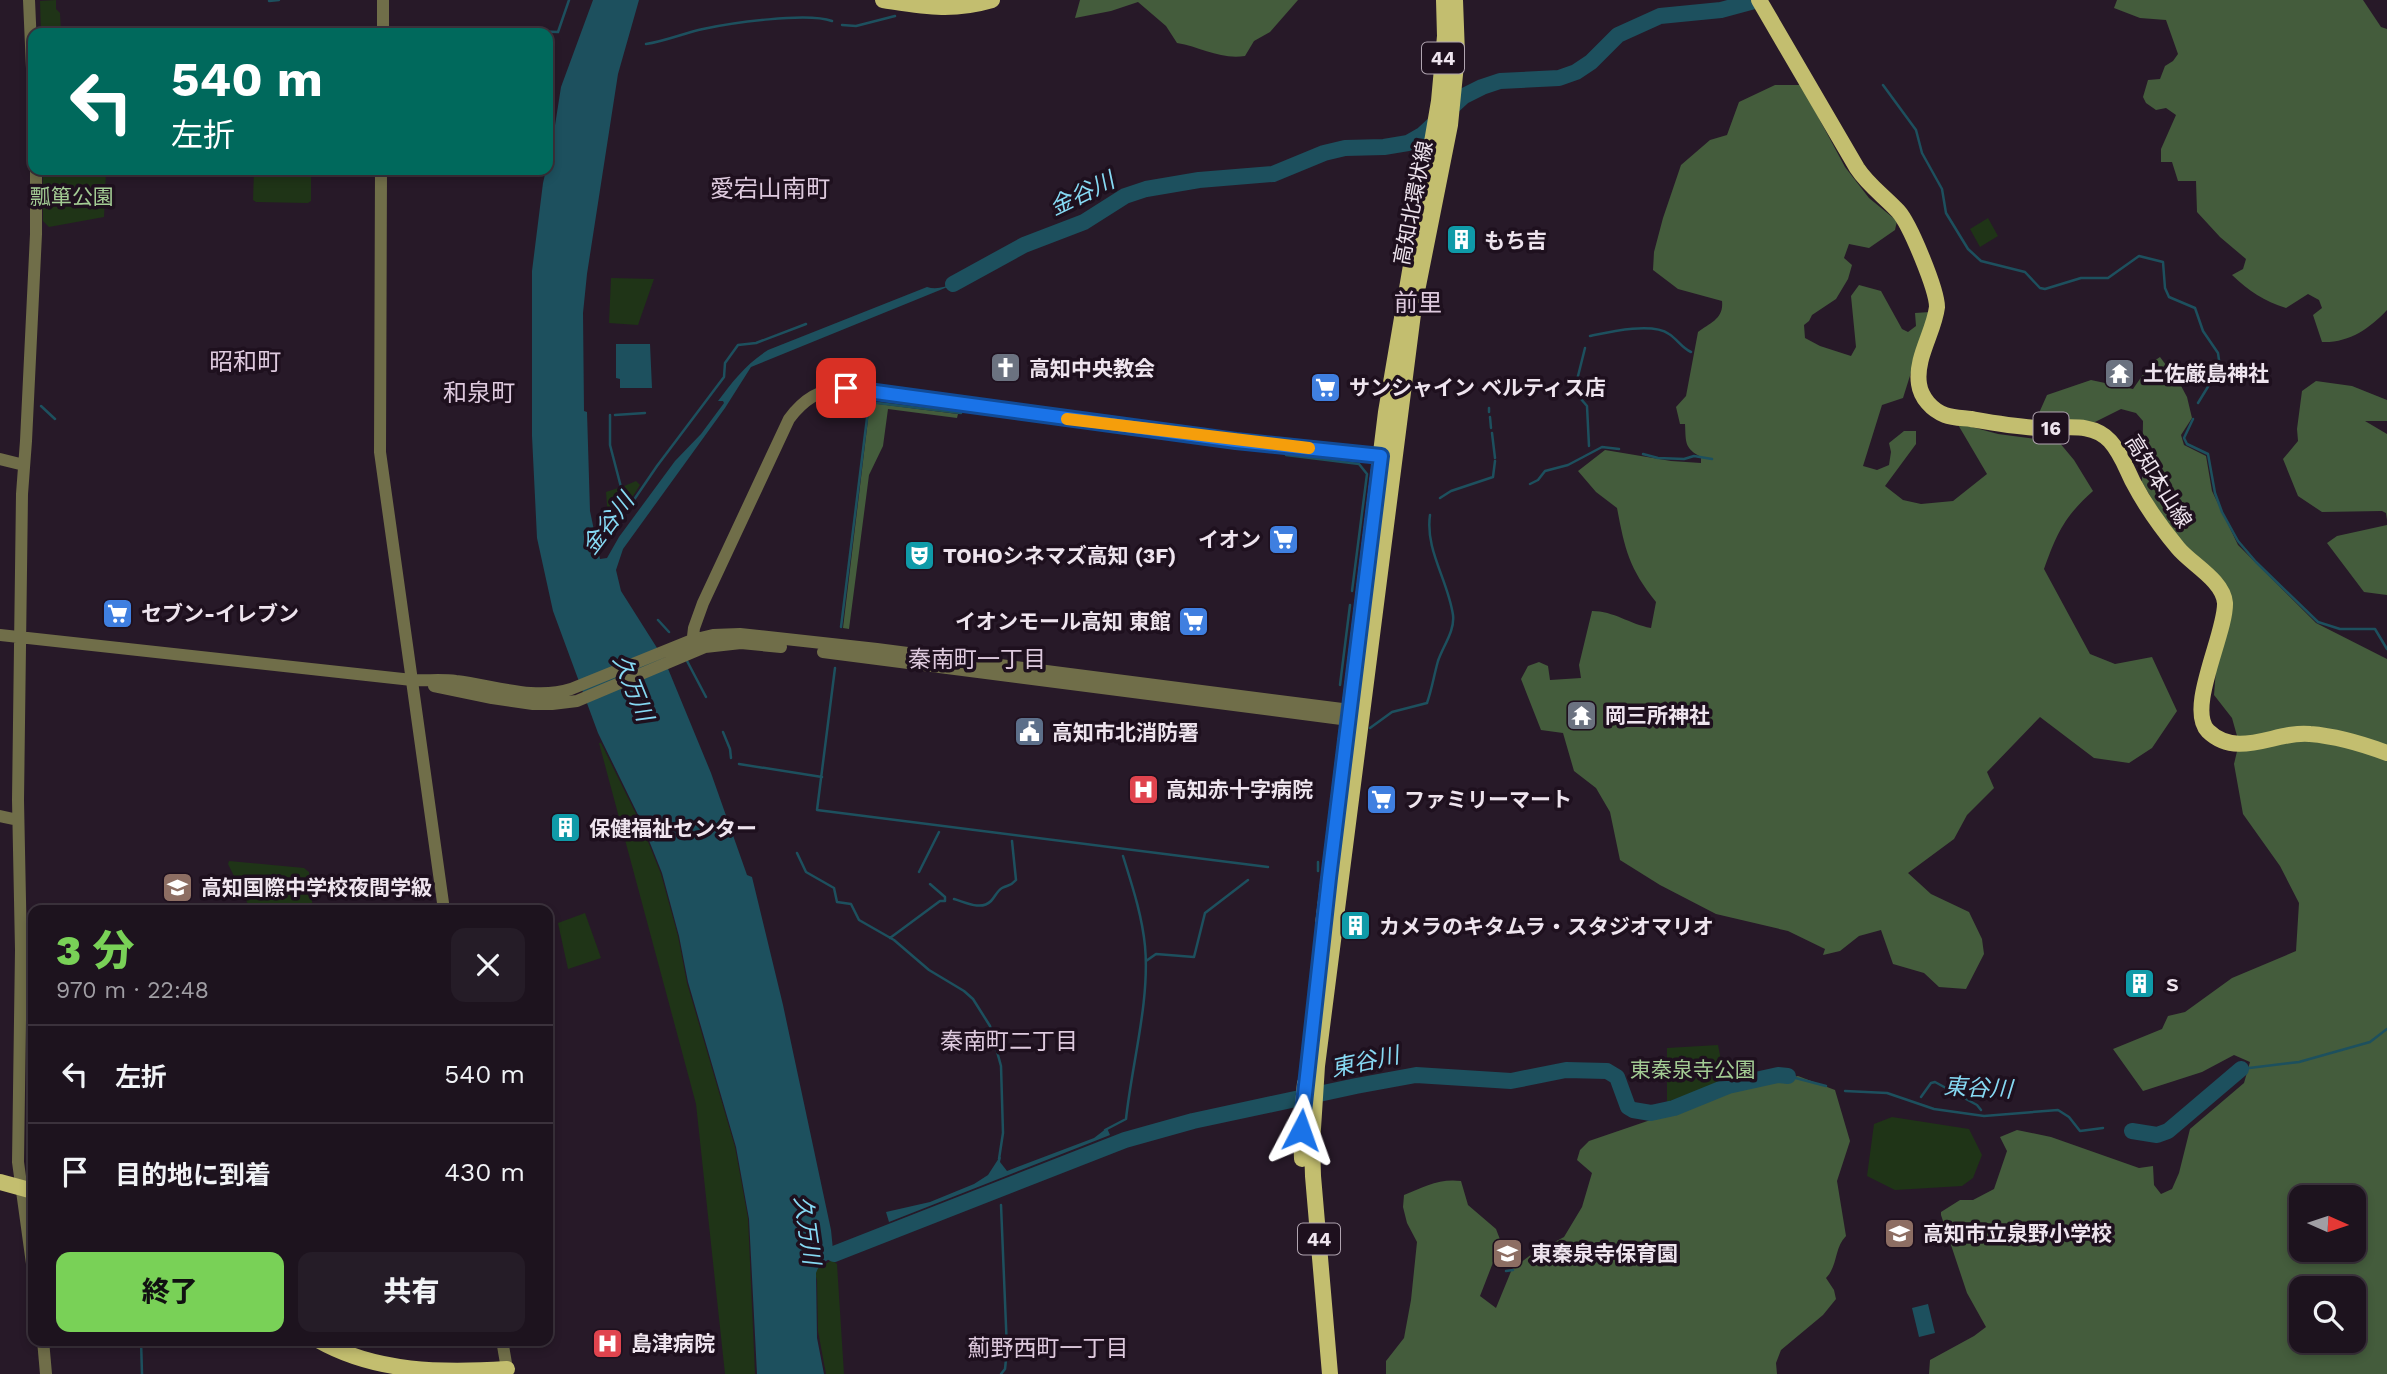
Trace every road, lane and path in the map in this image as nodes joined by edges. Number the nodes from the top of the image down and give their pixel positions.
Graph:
1 (29, 0) edge
2 (383, 0) edge
3 (883, 0) edge
4 (992, 0) edge
5 (1444, 0) edge
6 (1455, 0) edge
7 (1760, 2) edge
8 (30, 28) edge
9 (383, 28) edge
10 (1440, 121) junction
11 (36, 175) edge
12 (381, 175) edge
13 (1388, 457) junction
14 (0, 459) edge
15 (24, 465) junction
16 (0, 468) edge
17 (0, 635) edge
18 (20, 637) junction
19 (692, 646) junction
20 (416, 681) junction
21 (1354, 715) junction
22 (2387, 753) edge
23 (0, 816) edge
24 (18, 820) junction
25 (0, 824) edge
26 (443, 905) edge
27 (1309, 1098) junction
28 (0, 1182) edge
29 (27, 1189) edge
30 (44, 1346) edge
31 (328, 1346) edge
32 (503, 1346) edge
33 (364, 1367) edge
34 (508, 1372) edge
35 (46, 1374) edge
36 (1319, 1374) edge
37 (1330, 1374) edge

1 - 8 street
2 - 9 street
3 - 4 main road
5 - 10 main road, 高知北環状線 / 44
6 - 10 main road, 高知北環状線 / 44
7 - 22 main road, 高知本山線 / 16
10 - 13 main road, 高知北環状線 / 44
11 - 15 street
12 - 20 street
13 - 19 street
13 - 21 main road, 高知北環状線 / 44
14 - 15 street
15 - 16 street
15 - 18 street
17 - 18 street
18 - 20 street
18 - 24 street
19 - 20 street
19 - 21 street
20 - 26 street
21 - 27 main road, 高知北環状線 / 44
23 - 24 street
24 - 25 street
24 - 29 street
27 - 36 main road, 高知北環状線 / 44
27 - 37 main road, 高知北環状線 / 44
28 - 29 main road
30 - 35 street
31 - 33 main road
32 - 34 street
33 - 34 main road

